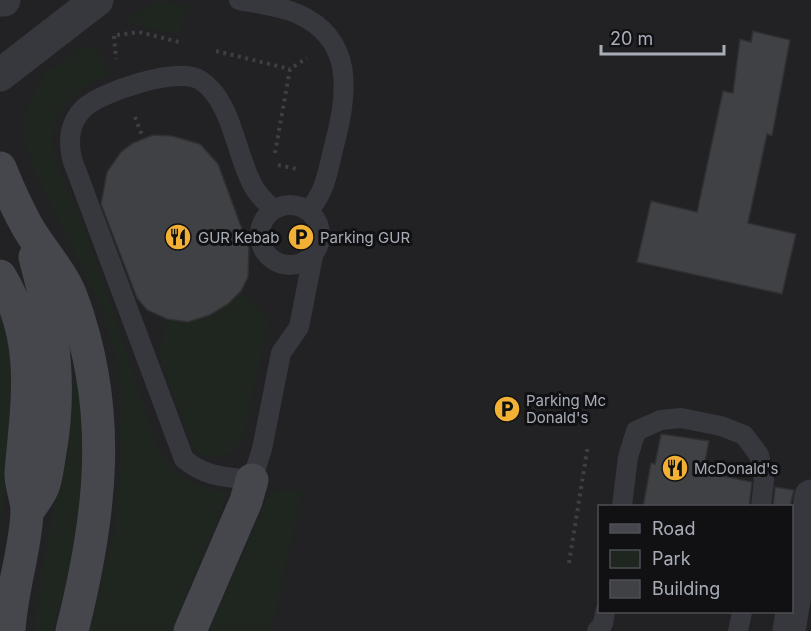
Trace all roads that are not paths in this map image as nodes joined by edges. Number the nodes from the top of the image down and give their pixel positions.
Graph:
1 (97, 0) edge
2 (239, 0) edge
3 (0, 75) edge
4 (0, 168) edge
5 (273, 210) junction
6 (309, 210) junction
7 (27, 227) junction
8 (313, 256) junction
9 (0, 276) edge
10 (252, 480) junction
11 (811, 496) edge
12 (622, 505) edge
13 (760, 505) edge
14 (27, 512) junction
15 (793, 606) edge
16 (605, 613) edge
17 (742, 613) edge
18 (792, 613) edge
19 (9, 631) edge
20 (72, 631) edge
21 (190, 631) edge
22 (597, 631) edge
23 (738, 631) edge
24 (789, 631) edge

1 - 3 street
2 - 6 lane
4 - 7 main road
5 - 6 lane
5 - 8 lane
5 - 10 lane
6 - 8 lane
7 - 14 main road
7 - 20 main road
8 - 10 lane
9 - 14 main road
10 - 21 main road
11 - 15 street
12 - 13 lane
14 - 19 main road
16 - 22 lane
17 - 23 lane
18 - 24 street

